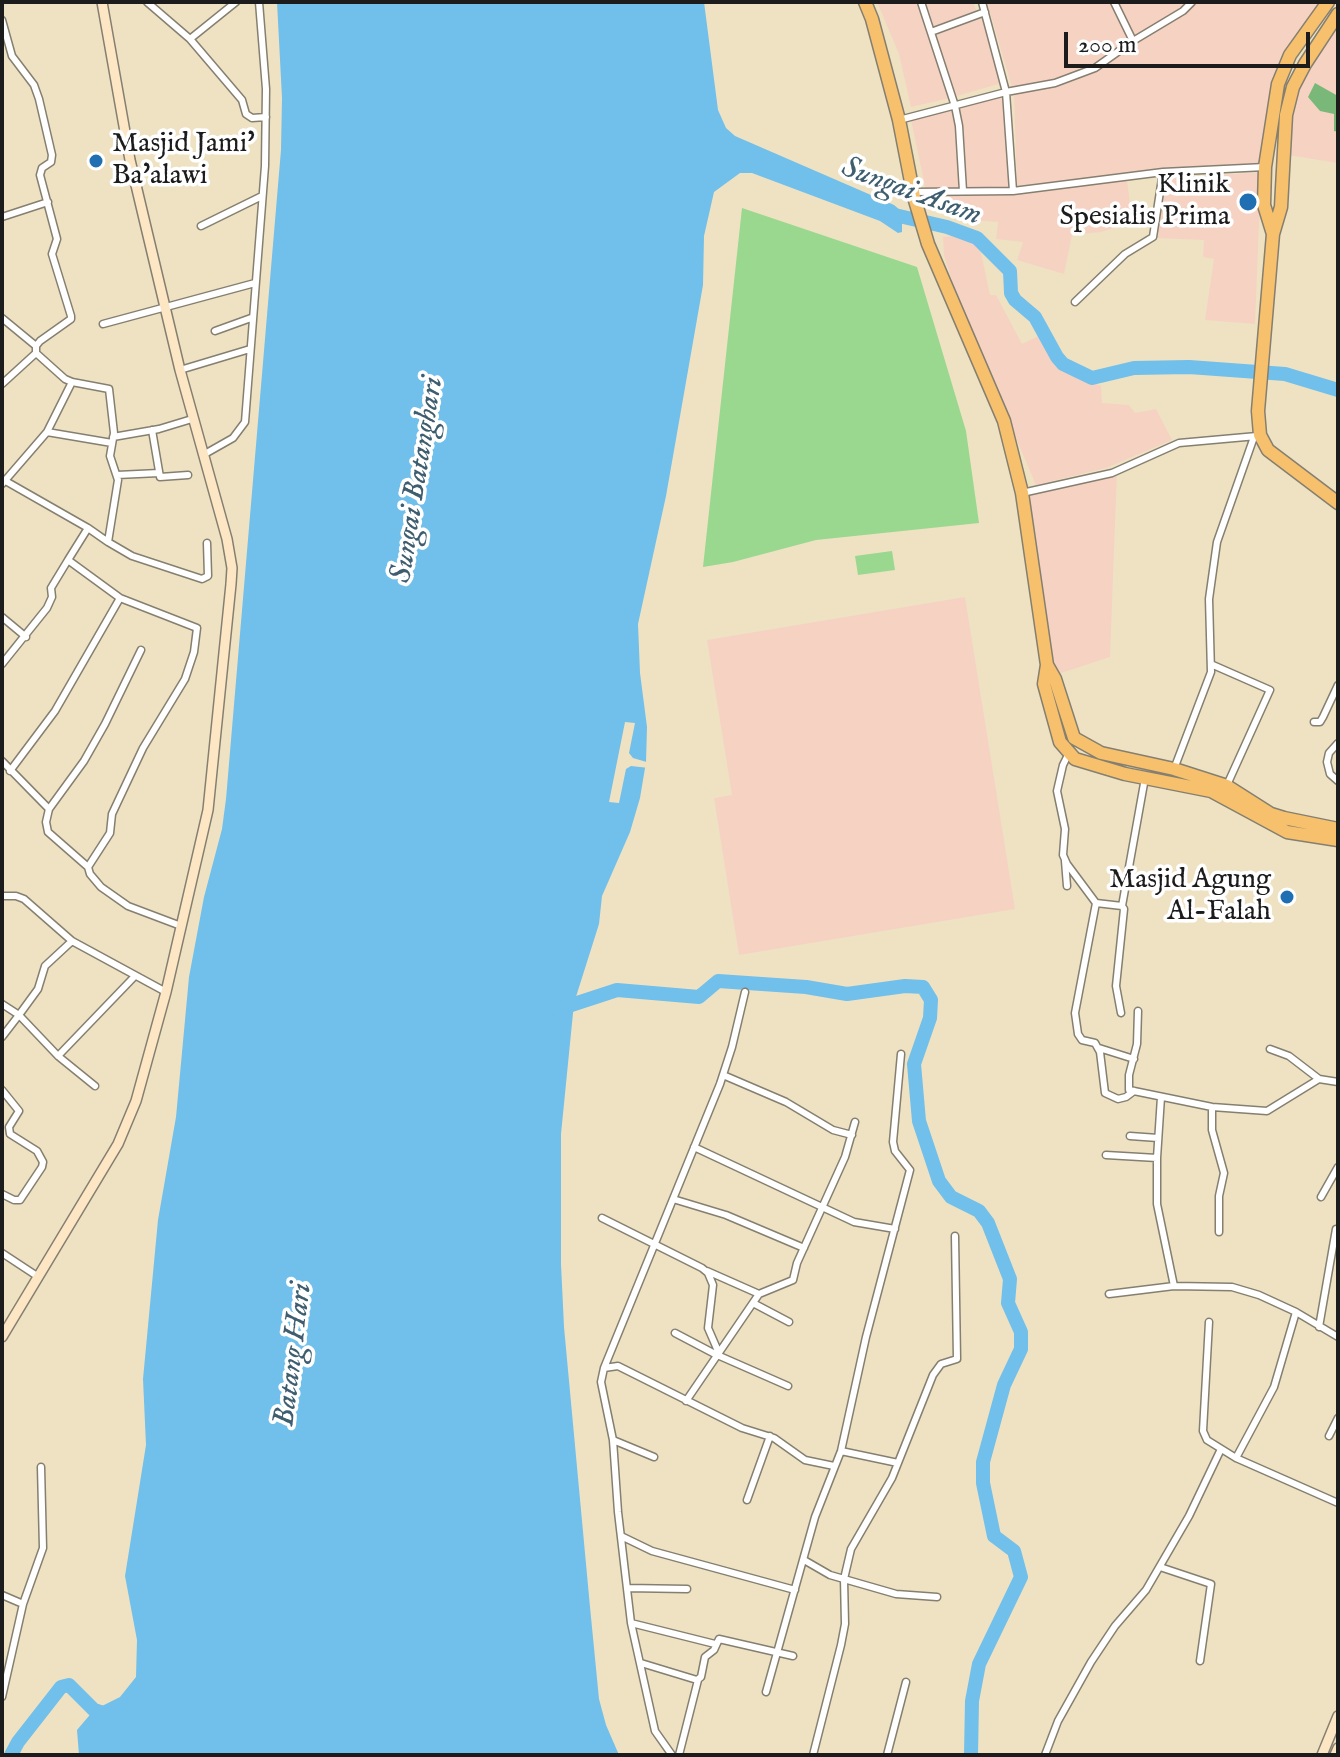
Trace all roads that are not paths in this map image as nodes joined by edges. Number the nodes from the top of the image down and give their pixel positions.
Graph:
1 (102, 2) edge
2 (147, 2) edge
3 (220, 2) edge
4 (236, 2) edge
5 (259, 2) edge
6 (856, 2) edge
7 (865, 2) edge
8 (921, 2) edge
9 (982, 2) edge
10 (1114, 2) edge
11 (1192, 2) edge
12 (1328, 2) edge
13 (226, 10) junction
14 (985, 12) junction
15 (1338, 14) edge
16 (2, 20) edge
17 (931, 32) junction
18 (875, 35) junction
19 (190, 39) junction
20 (1133, 41) junction
21 (1006, 92) junction
22 (955, 106) junction
23 (266, 117) junction
24 (899, 120) junction
25 (1265, 167) junction
26 (1163, 172) junction
27 (963, 191) junction
28 (1013, 191) junction
29 (914, 194) junction
30 (262, 196) junction
31 (48, 202) junction
32 (2, 217) edge
33 (201, 226) dead end
34 (1273, 234) junction
35 (255, 283) junction
36 (1075, 302) dead end
37 (165, 306) junction
38 (2, 318) edge
39 (251, 318) junction
40 (103, 324) dead end
41 (215, 331) dead end
42 (250, 349) junction
43 (36, 350) junction
44 (180, 370) junction
45 (72, 382) junction
46 (2, 384) edge
47 (192, 419) junction
48 (152, 430) junction
49 (47, 432) junction
50 (1257, 436) junction
51 (112, 440) junction
52 (203, 455) junction
53 (159, 473) junction
54 (117, 475) junction
55 (188, 475) dead end
56 (3, 481) edge
57 (1022, 493) junction
58 (1338, 503) edge
59 (88, 528) junction
60 (108, 542) junction
61 (207, 543) dead end
62 (68, 560) junction
63 (120, 598) junction
64 (2, 617) edge
65 (26, 637) junction
66 (141, 650) dead end
67 (2, 664) edge
68 (1047, 665) junction
69 (1213, 665) junction
70 (1338, 685) edge
71 (1314, 722) dead end
72 (1076, 741) junction
73 (1338, 743) edge
74 (1068, 753) junction
75 (2, 761) edge
76 (1174, 769) junction
77 (10, 771) junction
78 (1145, 778) junction
79 (1338, 781) edge
80 (1227, 786) junction
81 (49, 809) junction
82 (1338, 829) edge
83 (1338, 840) edge
84 (1065, 860) junction
85 (88, 867) junction
86 (1067, 886) dead end
87 (2, 895) edge
88 (1096, 903) junction
89 (1122, 906) junction
90 (181, 926) junction
91 (72, 941) junction
92 (134, 977) junction
93 (166, 992) junction
94 (745, 992) dead end
95 (2, 1004) edge
96 (1138, 1011) dead end
97 (1121, 1013) dead end
98 (19, 1015) junction
99 (2, 1037) edge
100 (1098, 1047) junction
101 (1270, 1049) dead end
102 (901, 1054) dead end
103 (58, 1056) junction
104 (1134, 1059) junction
105 (723, 1075) junction
106 (1319, 1079) junction
107 (1338, 1082) edge
108 (95, 1086) dead end
109 (2, 1090) edge
110 (1134, 1091) junction
111 (1161, 1097) junction
112 (1212, 1107) junction
113 (855, 1122) dead end
114 (852, 1135) junction
115 (1130, 1136) dead end
116 (1158, 1138) junction
117 (694, 1147) junction
118 (1106, 1155) dead end
119 (1157, 1158) junction
120 (1338, 1167) edge
121 (2, 1194) edge
122 (1321, 1197) dead end
123 (673, 1199) junction
124 (822, 1207) junction
125 (602, 1218) dead end
126 (895, 1229) junction
127 (1336, 1229) edge
128 (1219, 1232) dead end
129 (955, 1236) dead end
130 (655, 1244) junction
131 (804, 1248) junction
132 (2, 1253) edge
133 (705, 1271) junction
134 (37, 1276) junction
135 (1174, 1286) junction
136 (759, 1294) junction
137 (1109, 1294) dead end
138 (753, 1303) junction
139 (1296, 1312) junction
140 (789, 1322) dead end
141 (1209, 1322) dead end
142 (1319, 1327) junction
143 (675, 1333) dead end
144 (2, 1337) edge
145 (1338, 1337) edge
146 (716, 1353) junction
147 (604, 1368) junction
148 (788, 1386) dead end
149 (686, 1401) junction
150 (1338, 1418) edge
151 (770, 1436) junction
152 (1329, 1436) dead end
153 (613, 1440) junction
154 (1221, 1449) junction
155 (841, 1451) junction
156 (654, 1457) dead end
157 (1236, 1458) junction
158 (898, 1463) junction
159 (834, 1466) junction
160 (41, 1467) dead end
161 (747, 1500) dead end
162 (1338, 1503) edge
163 (621, 1536) junction
164 (804, 1560) junction
165 (1160, 1567) junction
166 (844, 1579) junction
167 (627, 1588) junction
168 (687, 1589) dead end
169 (795, 1590) junction
170 (2, 1595) edge
171 (937, 1597) dead end
172 (23, 1604) junction
173 (631, 1623) junction
174 (715, 1644) junction
175 (776, 1652) junction
176 (793, 1656) dead end
177 (1200, 1661) dead end
178 (641, 1663) junction
179 (698, 1680) junction
180 (906, 1682) dead end
181 (766, 1692) dead end
182 (2, 1697) edge
183 (1338, 1716) edge
184 (1338, 1748) edge
185 (672, 1755) edge
186 (679, 1755) edge
187 (813, 1755) edge
188 (887, 1755) edge
189 (1045, 1755) edge
190 (1322, 1755) edge
191 (1335, 1755) edge

1 - 37 street
2 - 19 street
3 - 13 street
4 - 13 street
5 - 23 street
6 - 18 highway
7 - 18 highway
8 - 17 street
9 - 14 street
10 - 20 street
11 - 20 street
12 - 25 highway
13 - 19 street
14 - 17 street
14 - 21 street
15 - 34 highway
16 - 31 street
17 - 22 street
18 - 24 highway
19 - 23 street
20 - 21 street
21 - 22 street
21 - 28 street
22 - 24 street
22 - 27 street
23 - 30 street
24 - 29 highway
25 - 26 street
25 - 34 highway
26 - 28 street
26 - 36 street
27 - 28 street
27 - 29 street
29 - 57 highway
30 - 33 street
30 - 35 street
31 - 32 street
31 - 43 street
34 - 50 highway
35 - 37 street
35 - 39 street
37 - 40 street
37 - 44 street
38 - 43 street
39 - 41 street
39 - 42 street
42 - 44 street
42 - 52 street
43 - 45 street
43 - 46 street
44 - 47 street
45 - 49 street
45 - 51 street
47 - 48 street
47 - 52 street
48 - 51 street
48 - 53 street
49 - 51 street
49 - 56 street
50 - 57 street
50 - 58 highway
50 - 69 street
51 - 54 street
52 - 90 street
53 - 54 street
53 - 55 street
54 - 60 street
56 - 59 street
57 - 68 highway
59 - 60 street
59 - 62 street
60 - 61 street
62 - 63 street
62 - 65 street
63 - 77 street
63 - 85 street
64 - 65 street
65 - 67 street
66 - 81 street
68 - 72 highway
68 - 74 highway
69 - 76 street
69 - 80 street
70 - 71 street
72 - 74 street
72 - 76 highway
73 - 79 street
74 - 78 highway
74 - 84 street
75 - 77 street
76 - 80 highway
77 - 81 street
78 - 83 highway
78 - 89 street
80 - 82 highway
81 - 85 street
84 - 86 street
84 - 88 street
85 - 90 street
87 - 91 street
88 - 89 street
88 - 100 street
89 - 97 street
90 - 93 street
91 - 92 street
91 - 98 street
92 - 93 street
92 - 103 street
93 - 134 street
94 - 105 street
95 - 98 street
96 - 104 street
98 - 99 street
98 - 103 street
100 - 104 street
100 - 110 street
101 - 106 street
102 - 126 street
103 - 108 street
104 - 110 street
105 - 114 street
105 - 117 street
106 - 107 street
106 - 112 street
109 - 121 street
110 - 111 street
111 - 112 street
111 - 116 street
112 - 128 street
113 - 114 street
114 - 124 street
115 - 116 street
116 - 119 street
117 - 123 street
117 - 124 street
118 - 119 street
119 - 135 street
120 - 122 street
123 - 130 street
123 - 131 street
124 - 126 street
124 - 131 street
125 - 130 street
126 - 155 street
127 - 142 street
129 - 158 street
130 - 133 street
130 - 147 street
131 - 136 street
132 - 134 street
133 - 136 street
133 - 146 street
134 - 144 street
135 - 137 street
135 - 139 street
136 - 138 street
138 - 140 street
138 - 146 street
139 - 142 street
139 - 157 street
141 - 154 street
142 - 145 street
143 - 146 street
146 - 148 street
146 - 149 street
147 - 149 street
147 - 153 street
149 - 151 street
150 - 152 street
151 - 159 street
151 - 161 street
153 - 156 street
153 - 163 street
154 - 157 street
154 - 165 street
155 - 158 street
155 - 159 street
157 - 162 street
158 - 166 street
159 - 164 street
160 - 172 street
163 - 167 street
163 - 169 street
164 - 166 street
164 - 169 street
165 - 177 street
165 - 189 street
166 - 171 street
166 - 187 street
167 - 168 street
167 - 173 street
169 - 175 street
170 - 172 street
172 - 182 street
173 - 174 street
173 - 178 street
174 - 175 street
174 - 179 street
175 - 176 street
175 - 181 street
178 - 179 street
178 - 185 street
179 - 186 street
180 - 188 street
183 - 190 street
184 - 191 street

